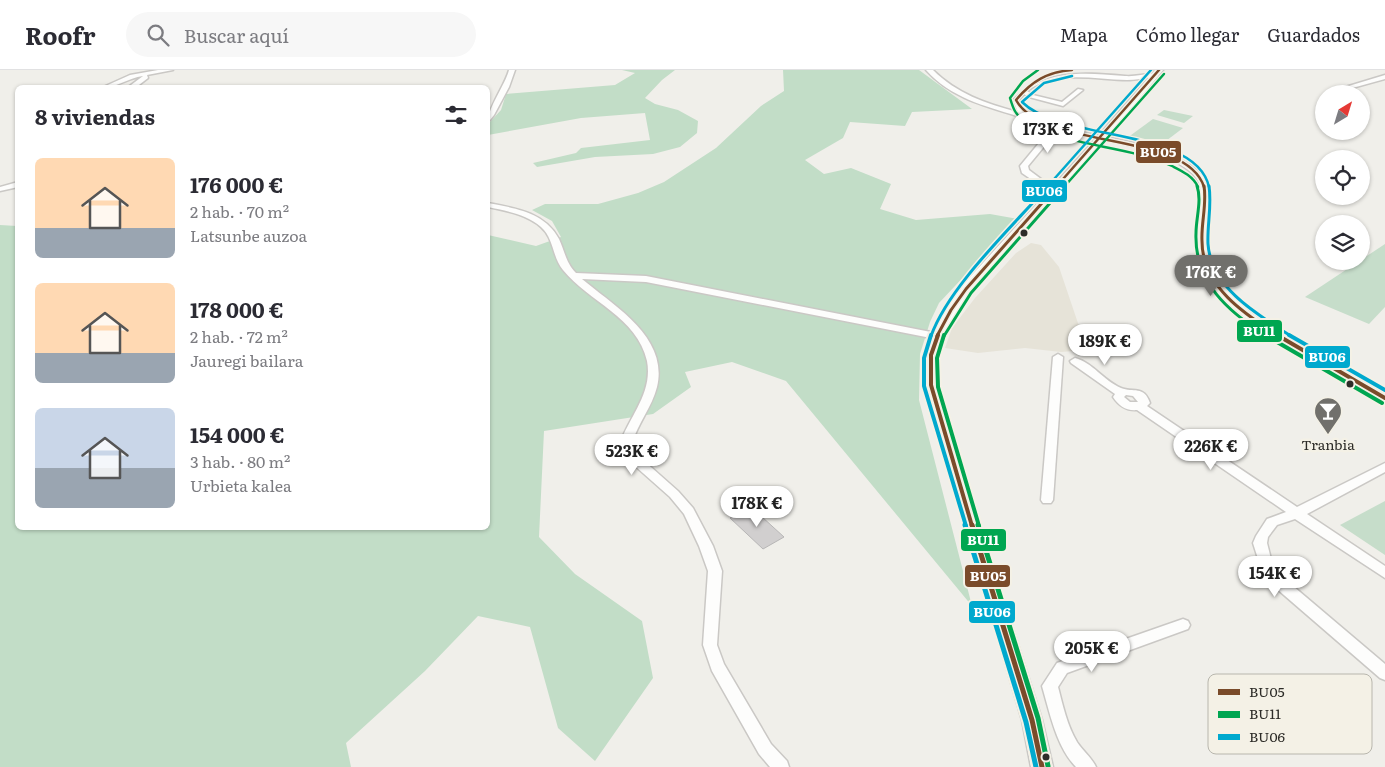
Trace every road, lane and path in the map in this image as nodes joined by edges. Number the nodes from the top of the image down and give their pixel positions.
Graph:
1 (170, 70) edge
2 (512, 70) edge
3 (929, 70) edge
4 (1073, 70) edge
5 (161, 72) junction
6 (1156, 73) edge
7 (1385, 77) edge
8 (1127, 78) junction
9 (111, 85) edge
10 (134, 85) edge
11 (1356, 85) edge
12 (1145, 86) junction
13 (1080, 90) dead end
14 (1023, 91) junction
15 (1040, 98) junction
16 (1016, 100) junction
17 (1028, 116) junction
18 (490, 117) edge
19 (1048, 124) junction
20 (1041, 182) dead end
21 (15, 185) edge
22 (0, 189) edge
23 (490, 205) edge
24 (574, 276) junction
25 (936, 336) junction
26 (1058, 357) dead end
27 (1075, 360) dead end
28 (1385, 398) edge
29 (1385, 467) edge
30 (1047, 500) dead end
31 (1297, 513) junction
32 (1385, 573) edge
33 (1183, 625) dead end
34 (1385, 673) edge
35 (1085, 765) edge
36 (780, 767) edge
37 (1042, 767) edge

1 - 5 street
2 - 18 street
3 - 17 street
4 - 8 street
4 - 14 street
5 - 9 street
5 - 10 street
6 - 8 street
6 - 12 main road
7 - 11 street
8 - 12 street
12 - 25 main road
13 - 15 street
14 - 15 street
14 - 16 street
15 - 16 street
16 - 17 street
17 - 19 street
19 - 20 street
19 - 28 street
21 - 22 street
23 - 24 street
24 - 25 street
24 - 36 street
25 - 37 main road
26 - 30 street
27 - 31 street
29 - 31 street
31 - 32 street
31 - 34 street
33 - 35 street

